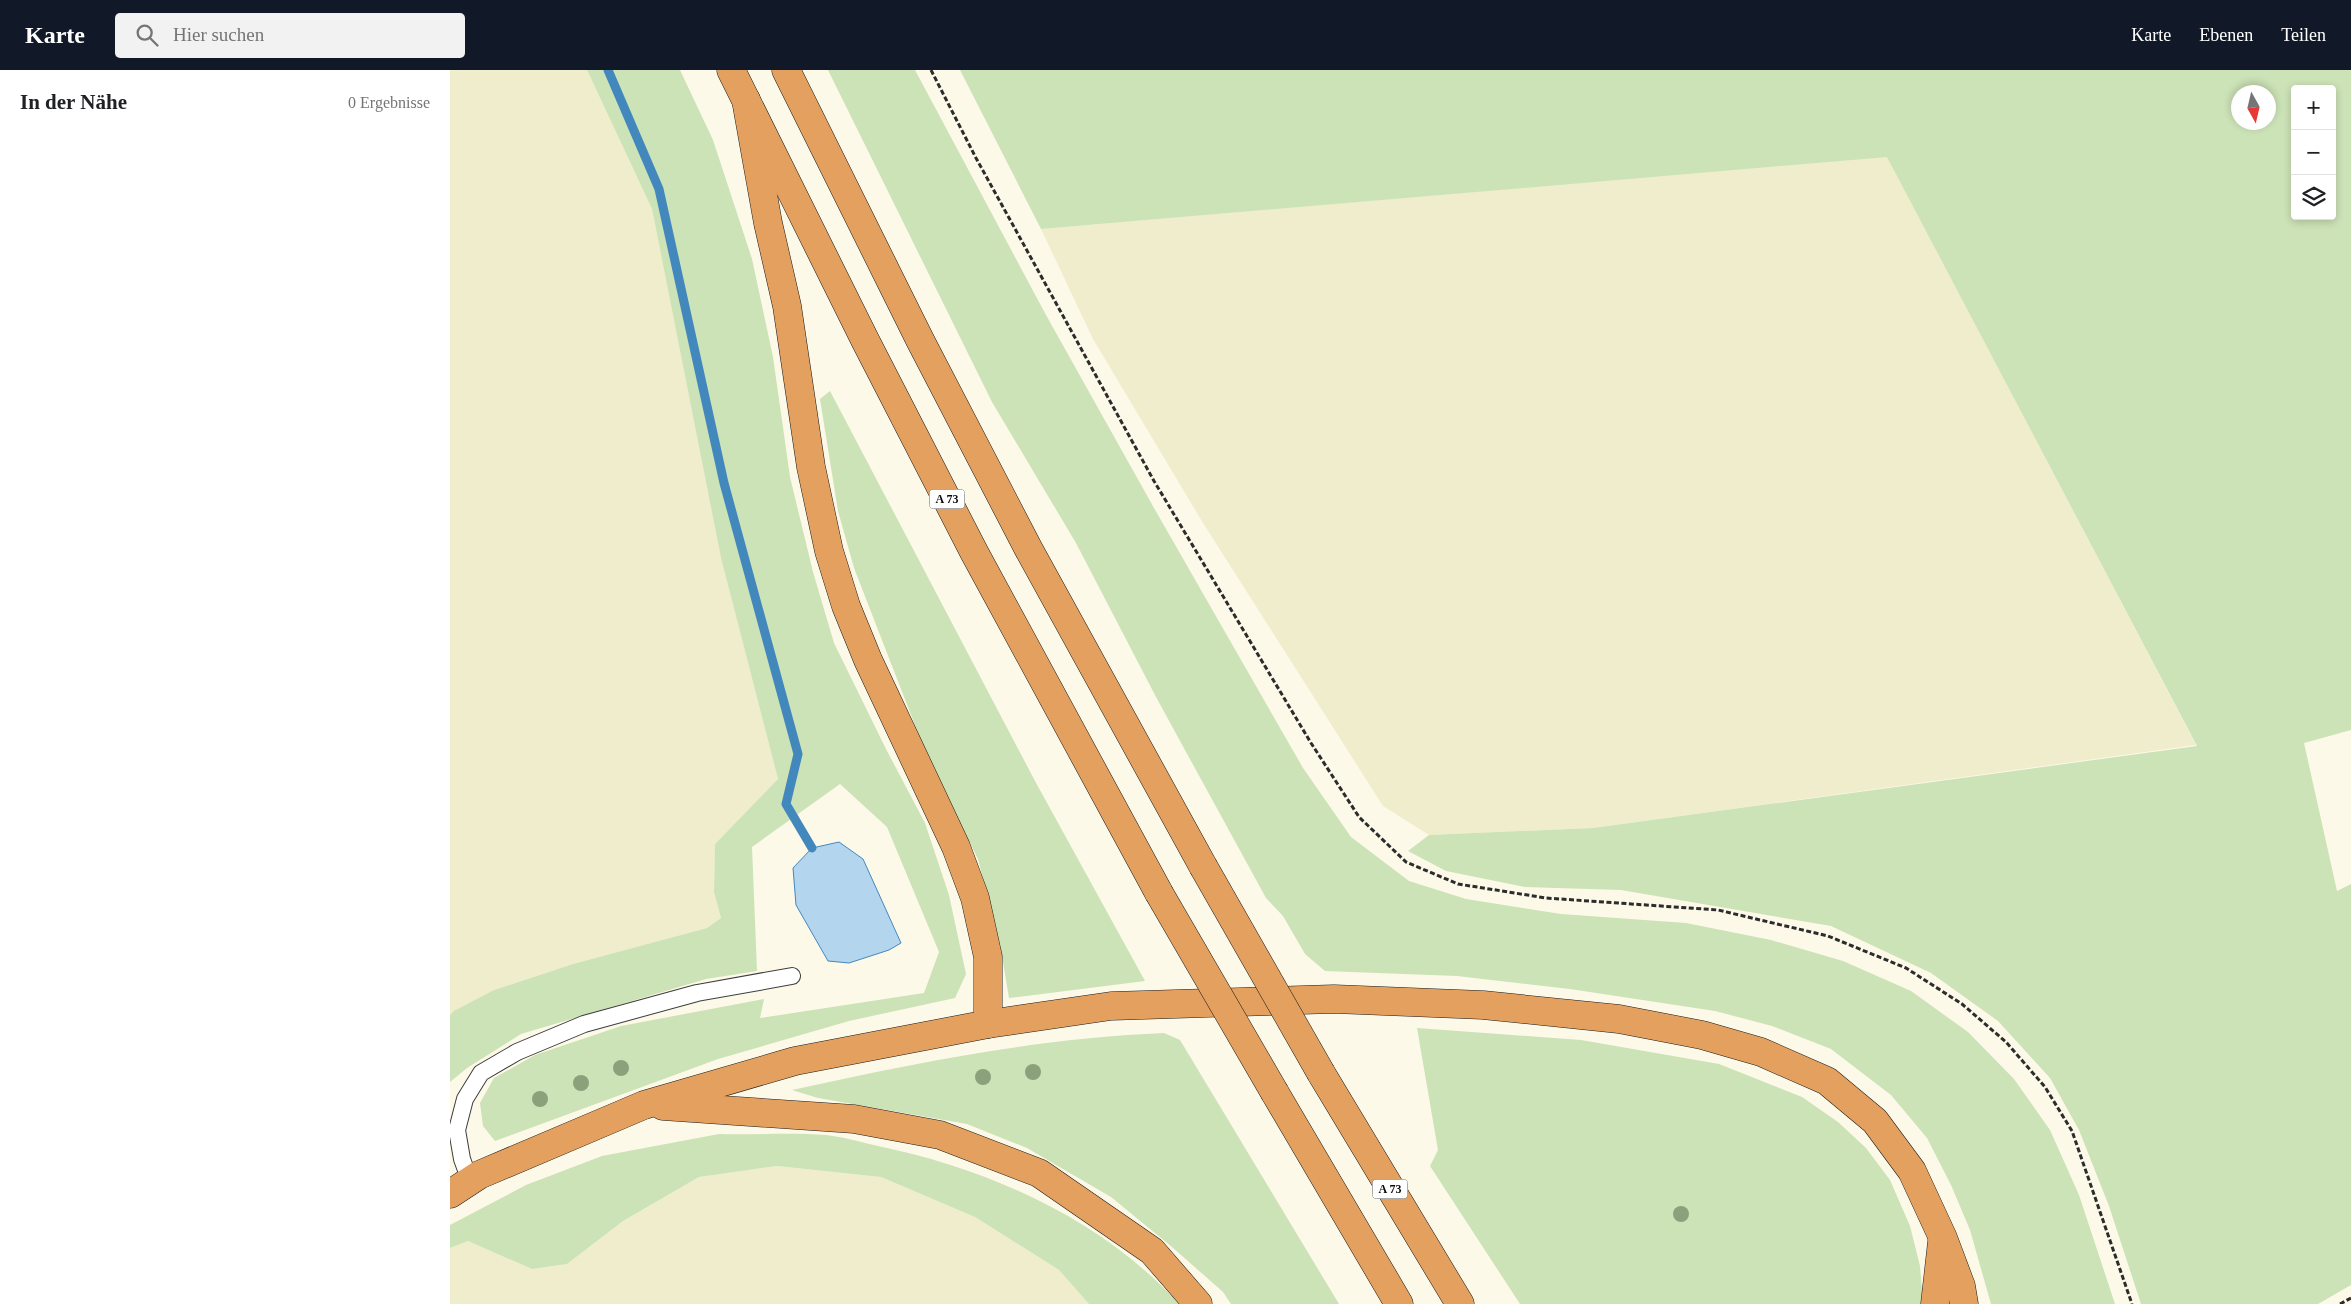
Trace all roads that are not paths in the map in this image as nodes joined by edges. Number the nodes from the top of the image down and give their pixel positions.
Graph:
1 (731, 70) edge
2 (786, 70) edge
3 (746, 100) junction
4 (792, 976) dead end
5 (988, 1024) junction
6 (644, 1105) junction
7 (460, 1187) edge
8 (1943, 1238) junction
9 (1198, 1304) edge
10 (1399, 1304) edge
11 (1460, 1304) edge
12 (1935, 1304) edge
13 (1964, 1304) edge

1 - 3 highway, A 73
2 - 11 highway, A 73, bridge
3 - 5 highway
3 - 10 highway, A 73, bridge
4 - 7 lane
5 - 6 highway
5 - 8 highway
6 - 7 highway
6 - 9 highway
8 - 12 highway
8 - 13 highway

